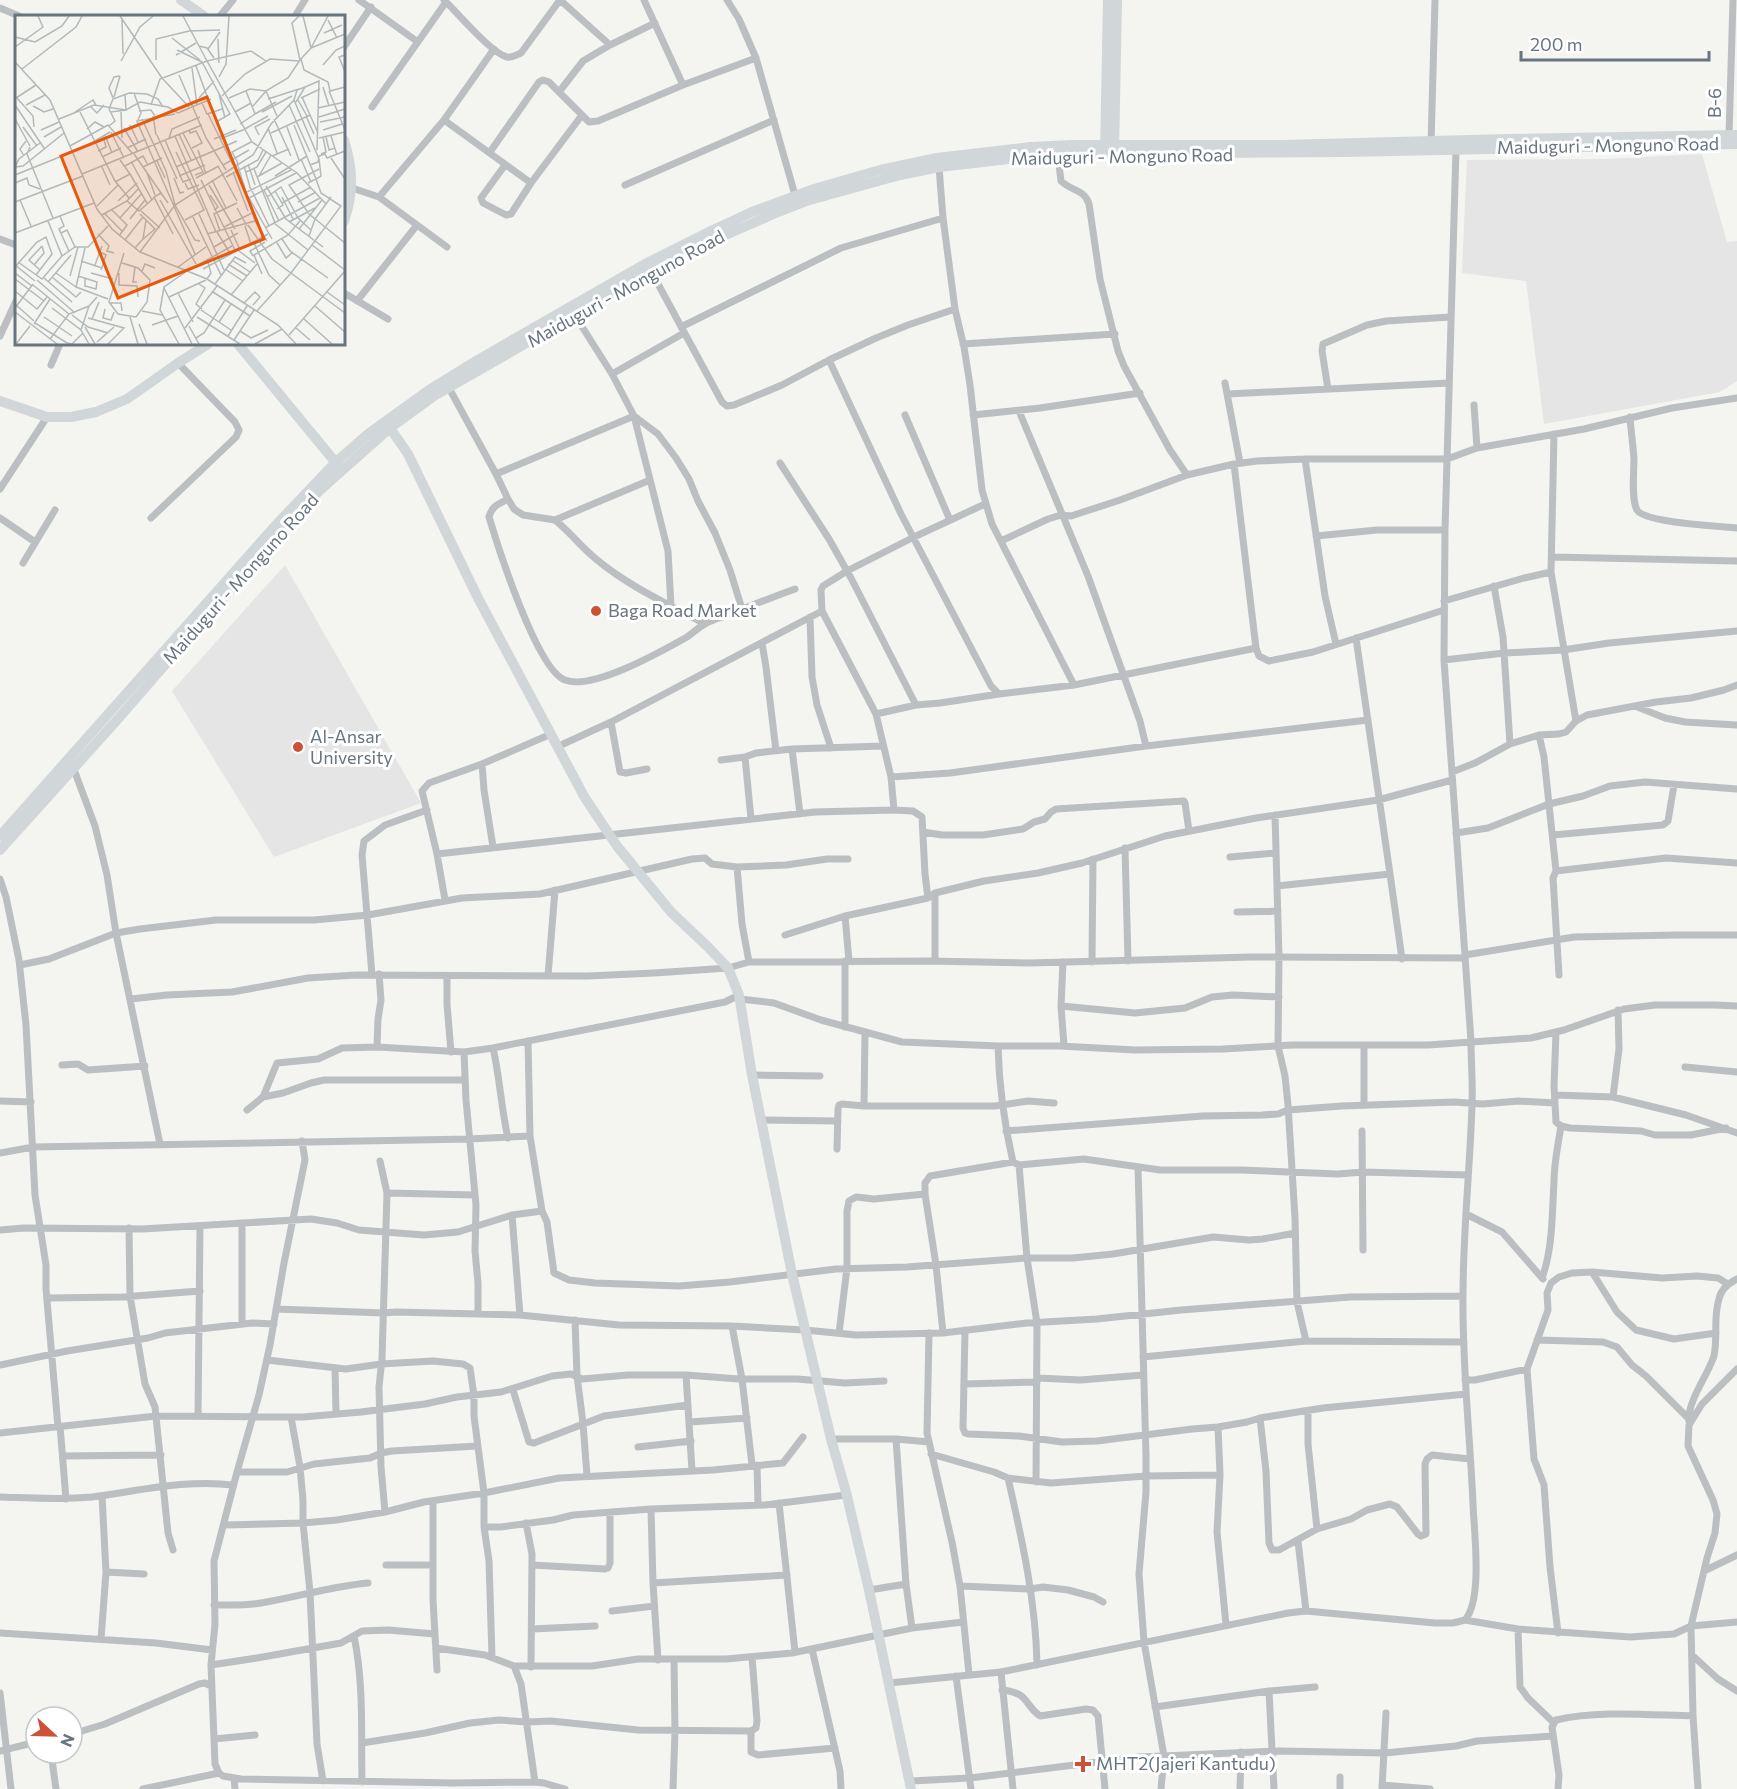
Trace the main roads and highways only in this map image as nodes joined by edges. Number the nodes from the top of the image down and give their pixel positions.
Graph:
1 (181, 0) edge
2 (1108, 0) edge
3 (1117, 0) edge
4 (203, 15) edge
5 (1734, 138) edge
6 (345, 144) edge
7 (1432, 146) junction
8 (1110, 149) junction
9 (345, 213) edge
10 (206, 345) edge
11 (239, 345) edge
12 (0, 400) edge
13 (390, 428) junction
14 (339, 466) junction
15 (71, 764) junction
16 (0, 836) edge
17 (0, 850) edge
18 (911, 1785) edge

1 - 4 main road
2 - 8 main road
3 - 8 main road
5 - 7 main road, Maiduguri - Monguno Road
5 - 7 main road, Maiduguri - Monguno Road
6 - 9 main road
7 - 8 main road, Maiduguri - Monguno Road
8 - 13 main road, Maiduguri - Monguno Road
8 - 14 main road, Maiduguri - Monguno Road
10 - 12 main road
11 - 14 main road
13 - 14 main road, Maiduguri - Monguno Road
13 - 18 main road
14 - 15 main road, Maiduguri - Monguno Road
15 - 16 main road, Maiduguri - Monguno Road
15 - 17 main road, Maiduguri - Monguno Road

